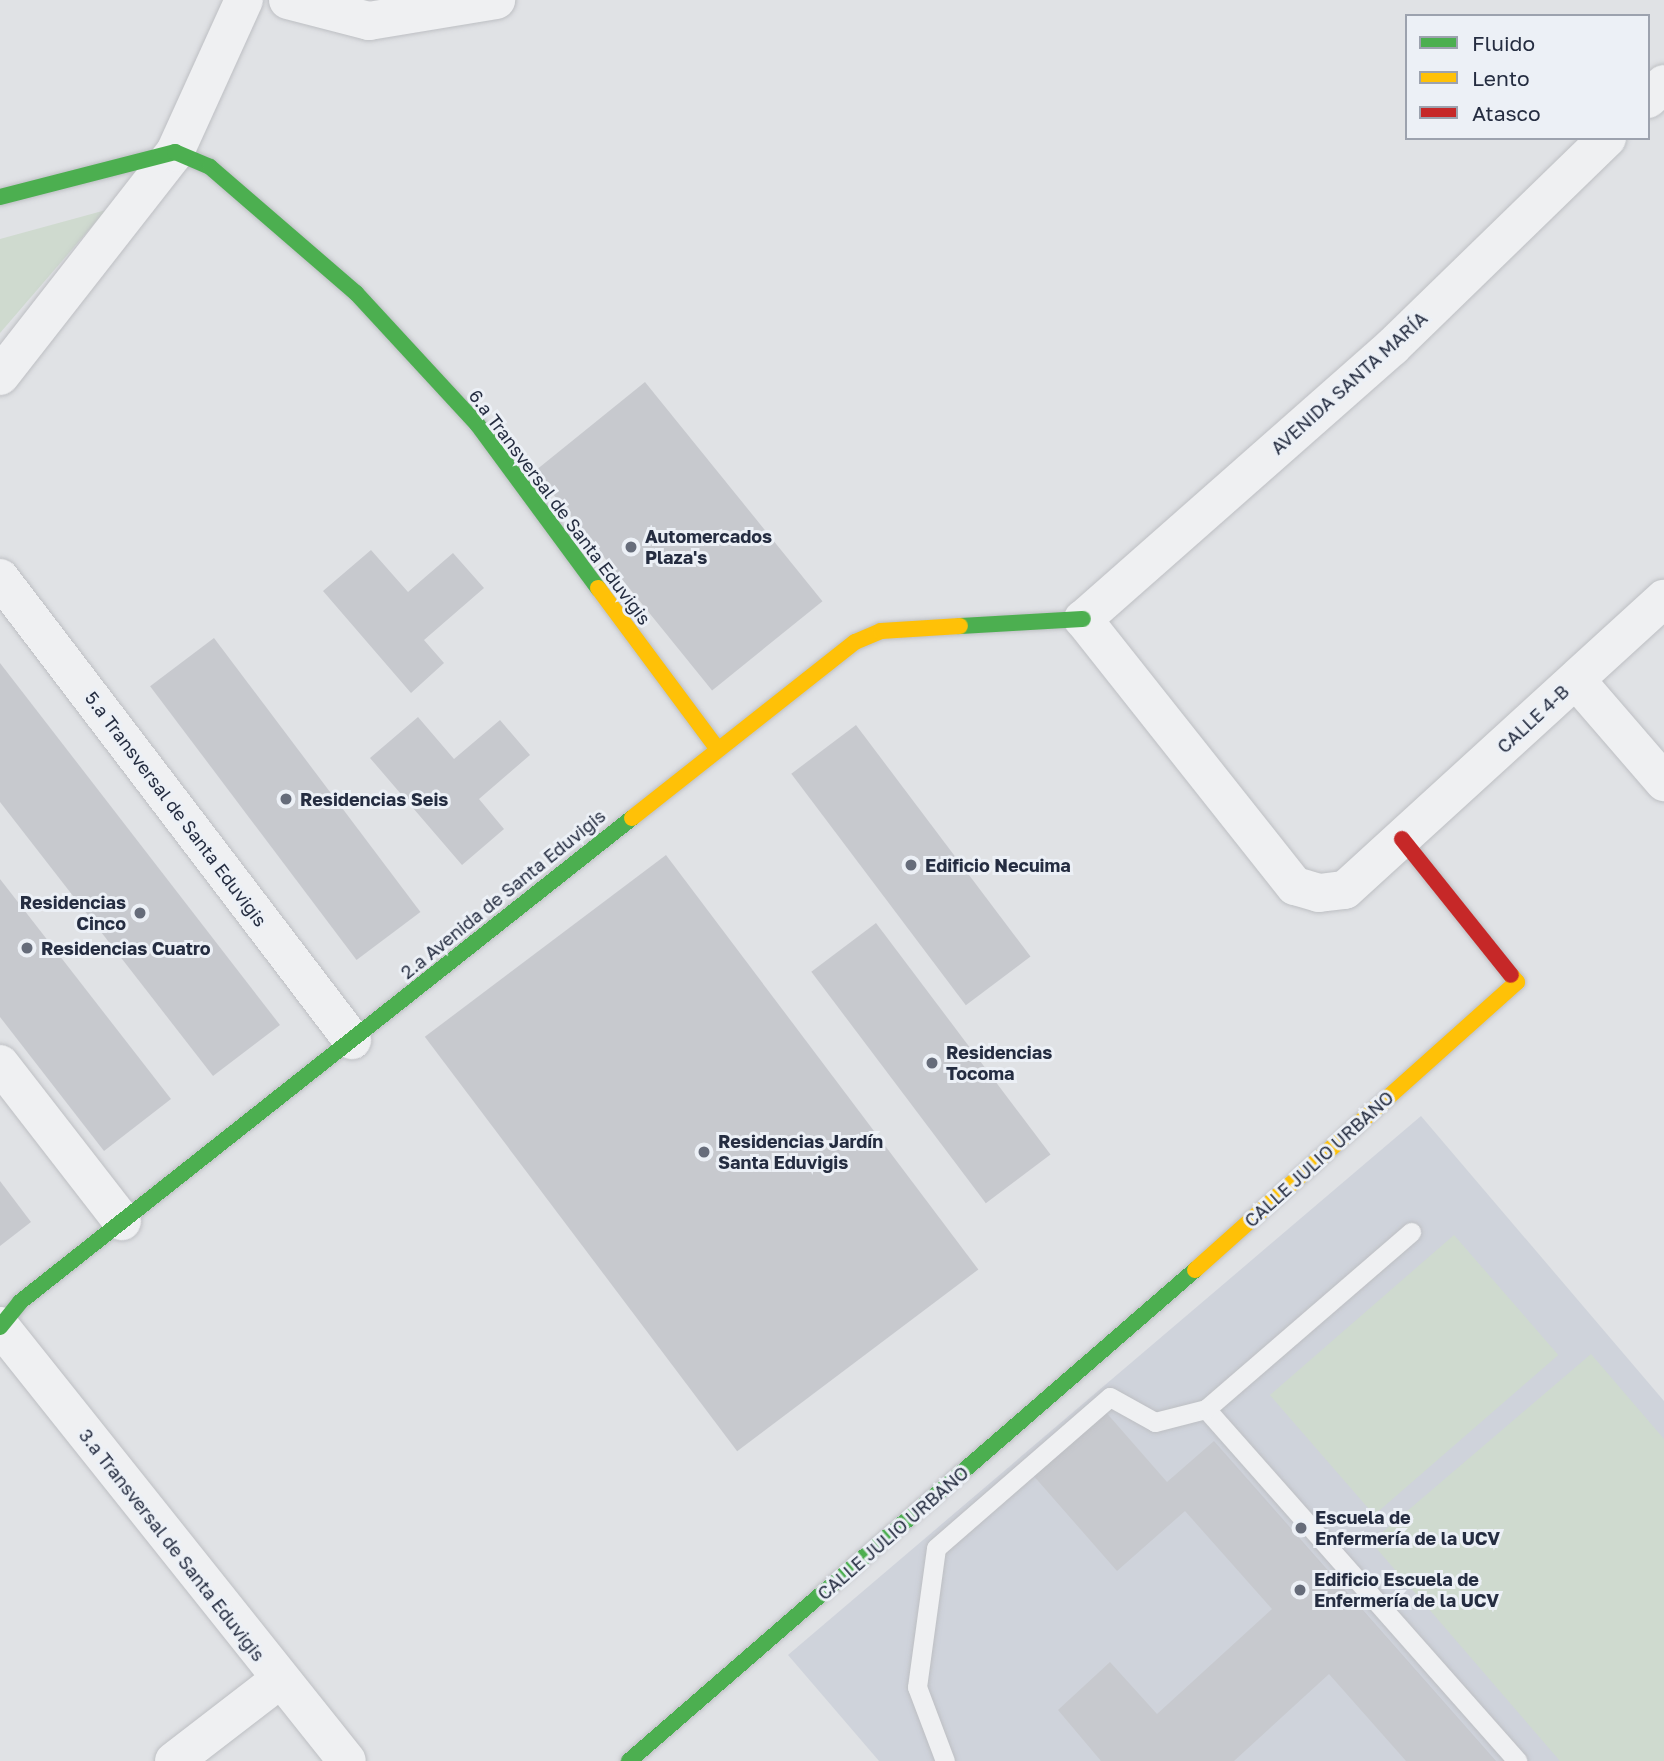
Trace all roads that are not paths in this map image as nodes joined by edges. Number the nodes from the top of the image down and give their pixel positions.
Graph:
1 (244, 0) edge
2 (288, 0) edge
3 (496, 0) edge
4 (1664, 84) edge
5 (1650, 97) edge
6 (1605, 140) edge
7 (175, 152) junction
8 (0, 197) edge
9 (0, 376) edge
10 (0, 578) edge
11 (1664, 599) edge
12 (1083, 620) junction
13 (1576, 680) junction
14 (718, 748) junction
15 (1664, 782) edge
16 (1402, 839) junction
17 (352, 1040) junction
18 (0, 1064) edge
19 (122, 1222) junction
20 (1411, 1232) dead end
21 (0, 1327) edge
22 (1206, 1409) junction
23 (279, 1680) junction
24 (174, 1761) edge
25 (347, 1761) edge
26 (629, 1761) edge
27 (945, 1761) edge
28 (1517, 1761) edge

1 - 7 street
2 - 3 street
4 - 5 street
6 - 12 street, AVENIDA SANTA MARÍA
7 - 8 street
7 - 9 street
7 - 14 street, 6.ª Transversal de Santa Eduvigis
10 - 17 street, 5.ª Transversal de Santa Eduvigis
11 - 13 street, CALLE 4-B
12 - 14 street, 2.ª Avenida de Santa Eduvigis
12 - 16 street
13 - 15 street
13 - 16 street, CALLE 4-B
14 - 17 street, 2.ª Avenida de Santa Eduvigis
16 - 26 street, CALLE JULIO URBANO
17 - 19 street, 2.ª Avenida de Santa Eduvigis
18 - 19 street
19 - 21 street, 2.ª Avenida de Santa Eduvigis
20 - 22 lane
21 - 23 street, 3.ª Transversal de Santa Eduvigis
22 - 27 lane
22 - 28 lane
23 - 24 street
23 - 25 street, 3.ª Transversal de Santa Eduvigis

